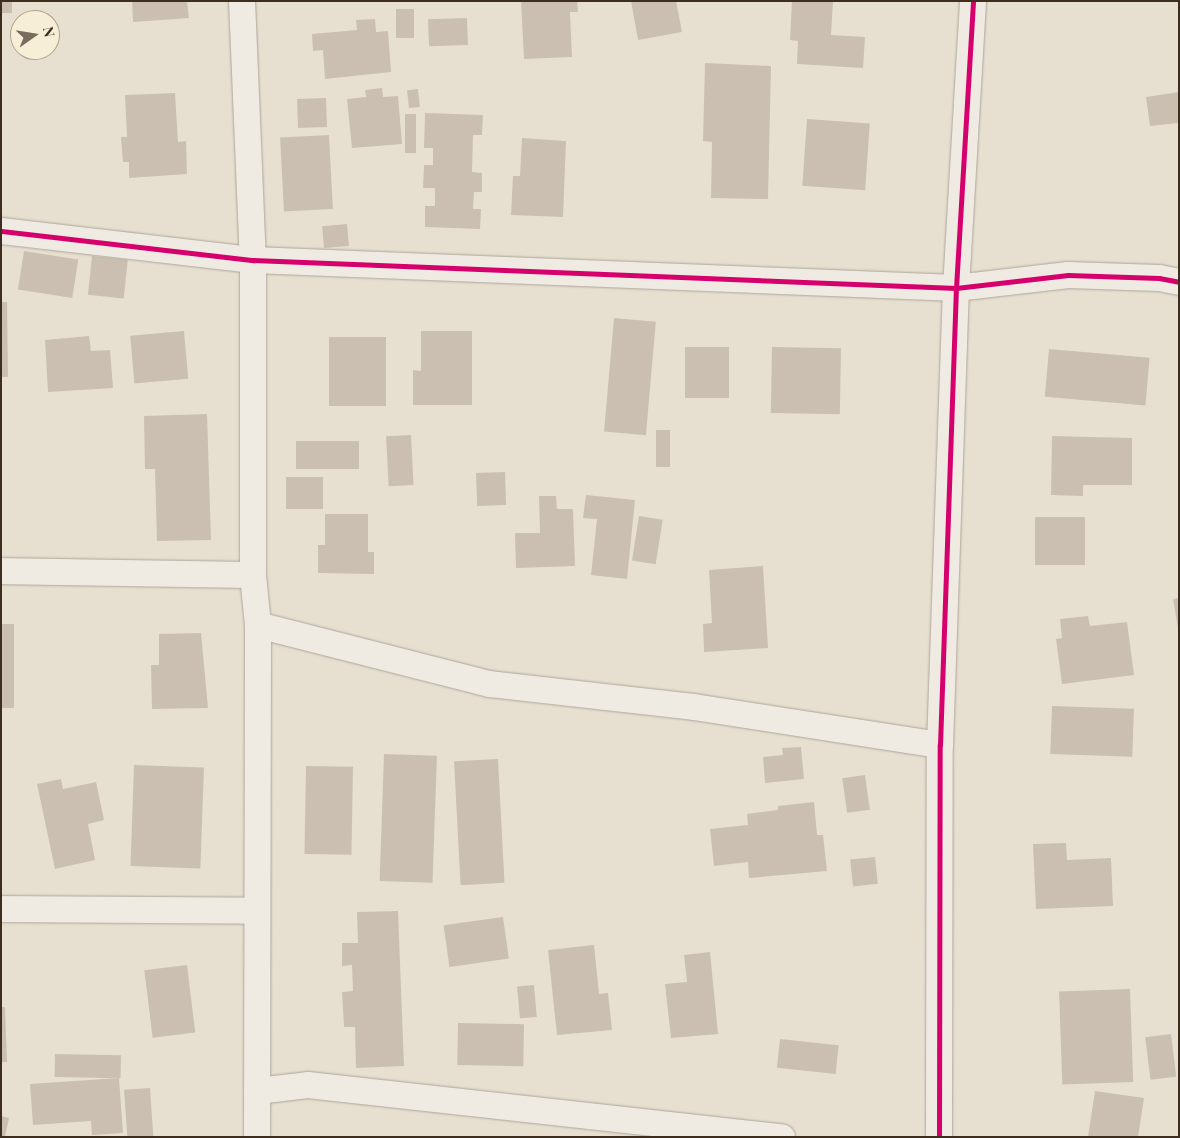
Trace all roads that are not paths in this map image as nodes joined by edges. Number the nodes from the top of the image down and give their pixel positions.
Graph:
1 (242, 1) edge
2 (972, 1) edge
3 (1, 231) edge
4 (253, 260) junction
5 (1179, 282) edge
6 (956, 288) junction
7 (1, 571) edge
8 (253, 575) junction
9 (258, 625) junction
10 (940, 745) junction
11 (1, 909) edge
12 (256, 911) junction
13 (257, 1091) junction
14 (257, 1137) edge
15 (782, 1137) edge
16 (940, 1137) edge

1 - 4 street
2 - 6 street
3 - 4 street
4 - 6 street
4 - 8 street
5 - 6 street
6 - 10 street
7 - 8 street
8 - 9 street
9 - 10 street
9 - 12 street
10 - 16 street
11 - 12 street
12 - 13 street
13 - 14 street
13 - 15 street

